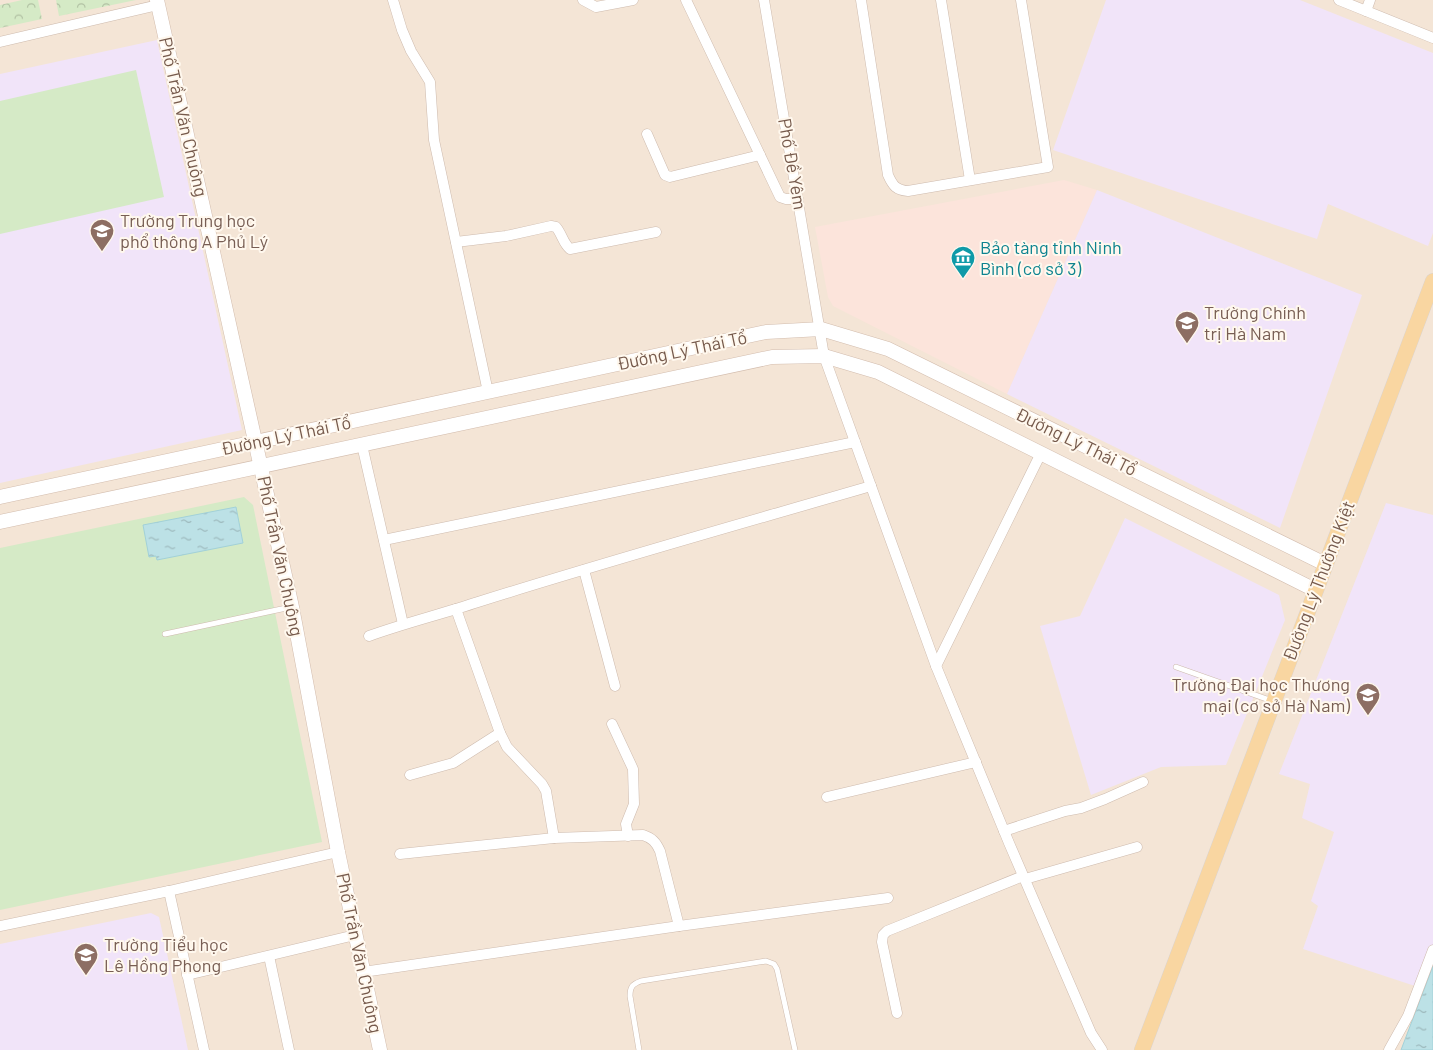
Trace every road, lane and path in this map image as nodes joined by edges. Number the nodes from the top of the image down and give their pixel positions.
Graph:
1 (393, 0) edge
2 (582, 0) edge
3 (633, 0) edge
4 (686, 0) edge
5 (764, 0) edge
6 (861, 0) edge
7 (941, 0) edge
8 (1021, 0) edge
9 (1339, 0) edge
10 (1370, 0) edge
11 (158, 3) edge
12 (1366, 11) junction
13 (1433, 38) edge
14 (0, 42) edge
15 (647, 134) dead end
16 (760, 155) junction
17 (970, 180) junction
18 (798, 199) junction
19 (656, 232) dead end
20 (456, 242) junction
21 (1433, 281) edge
22 (821, 329) junction
23 (824, 356) junction
24 (488, 392) junction
25 (257, 442) junction
26 (856, 442) junction
27 (362, 445) junction
28 (1041, 453) junction
29 (262, 467) junction
30 (871, 486) junction
31 (0, 497) edge
32 (0, 522) edge
33 (384, 540) junction
34 (1325, 564) junction
35 (584, 570) junction
36 (1315, 590) junction
37 (292, 606) junction
38 (456, 609) junction
39 (403, 624) junction
40 (165, 634) dead end
41 (369, 636) dead end
42 (936, 666) junction
43 (1176, 667) dead end
44 (615, 686) dead end
45 (1273, 702) junction
46 (612, 724) dead end
47 (500, 733) junction
48 (976, 762) junction
49 (410, 775) dead end
50 (1143, 782) dead end
51 (827, 797) dead end
52 (1004, 831) junction
53 (628, 836) junction
54 (554, 838) junction
55 (1137, 847) dead end
56 (338, 852) junction
57 (400, 854) dead end
58 (1024, 878) junction
59 (169, 891) junction
60 (888, 898) dead end
61 (0, 926) edge
62 (680, 926) junction
63 (355, 935) junction
64 (1433, 950) edge
65 (269, 956) junction
66 (363, 972) junction
67 (187, 975) junction
68 (897, 1013) dead end
69 (204, 1050) edge
70 (289, 1050) edge
71 (380, 1050) edge
72 (639, 1050) edge
73 (794, 1050) edge
74 (1102, 1050) edge
75 (1142, 1050) edge
76 (1389, 1050) edge

1 - 20 street
2 - 3 street
4 - 16 street
5 - 18 street, Phố Đề Yêm
6 - 17 street
7 - 17 street
8 - 17 street
9 - 12 street
10 - 12 street
11 - 14 street
11 - 25 main road, Phố Trần Văn Chuông
12 - 13 street
15 - 16 street
16 - 18 street
18 - 22 street, Phố Đề Yêm
19 - 20 street
20 - 24 street
21 - 34 main road, Đường Lý Thường Kiệt
22 - 23 street, Phố Đề Yêm
22 - 24 main road, Đường Lý Thái Tổ
22 - 34 main road, Đường Lý Thái Tổ
23 - 26 street, Phố Đề Yêm
23 - 27 main road, Đường Lý Thái Tổ
23 - 28 main road, Đường Lý Thái Tổ
24 - 25 main road, Đường Lý Thái Tổ
25 - 29 main road, Phố Trần Văn Chuông
25 - 31 main road, Đường Lý Thái Tổ
26 - 30 street, Phố Đề Yêm
26 - 33 street
27 - 29 main road, Đường Lý Thái Tổ
27 - 33 street
28 - 36 main road, Đường Lý Thái Tổ
28 - 42 street
29 - 32 main road, Đường Lý Thái Tổ
29 - 37 main road, Phố Trần Văn Chuông
30 - 35 street
30 - 42 street, Phố Đề Yêm
33 - 39 street
34 - 36 main road, Đường Lý Thường Kiệt
35 - 38 street
35 - 44 street
36 - 45 main road, Đường Lý Thường Kiệt
37 - 40 lane
37 - 56 main road, Phố Trần Văn Chuông
38 - 39 street
38 - 47 street
39 - 41 street
42 - 48 street, Phố Đề Yêm
43 - 45 lane
45 - 75 main road, Đường Lý Thường Kiệt
46 - 53 street
47 - 49 street
47 - 54 street
48 - 51 street
48 - 52 street, Phố Đề Yêm
50 - 52 street
52 - 58 street, Phố Đề Yêm
53 - 54 street
53 - 62 street
54 - 57 street
55 - 58 street
56 - 59 street
56 - 63 main road, Phố Trần Văn Chuông
58 - 68 street
58 - 74 street, Phố Đề Yêm
59 - 61 street
59 - 67 street
60 - 62 street
62 - 66 street
63 - 65 street
63 - 66 main road, Phố Trần Văn Chuông
64 - 76 street
65 - 67 street
65 - 70 street
66 - 71 main road, Phố Trần Văn Chuông
67 - 69 street
72 - 73 lane

